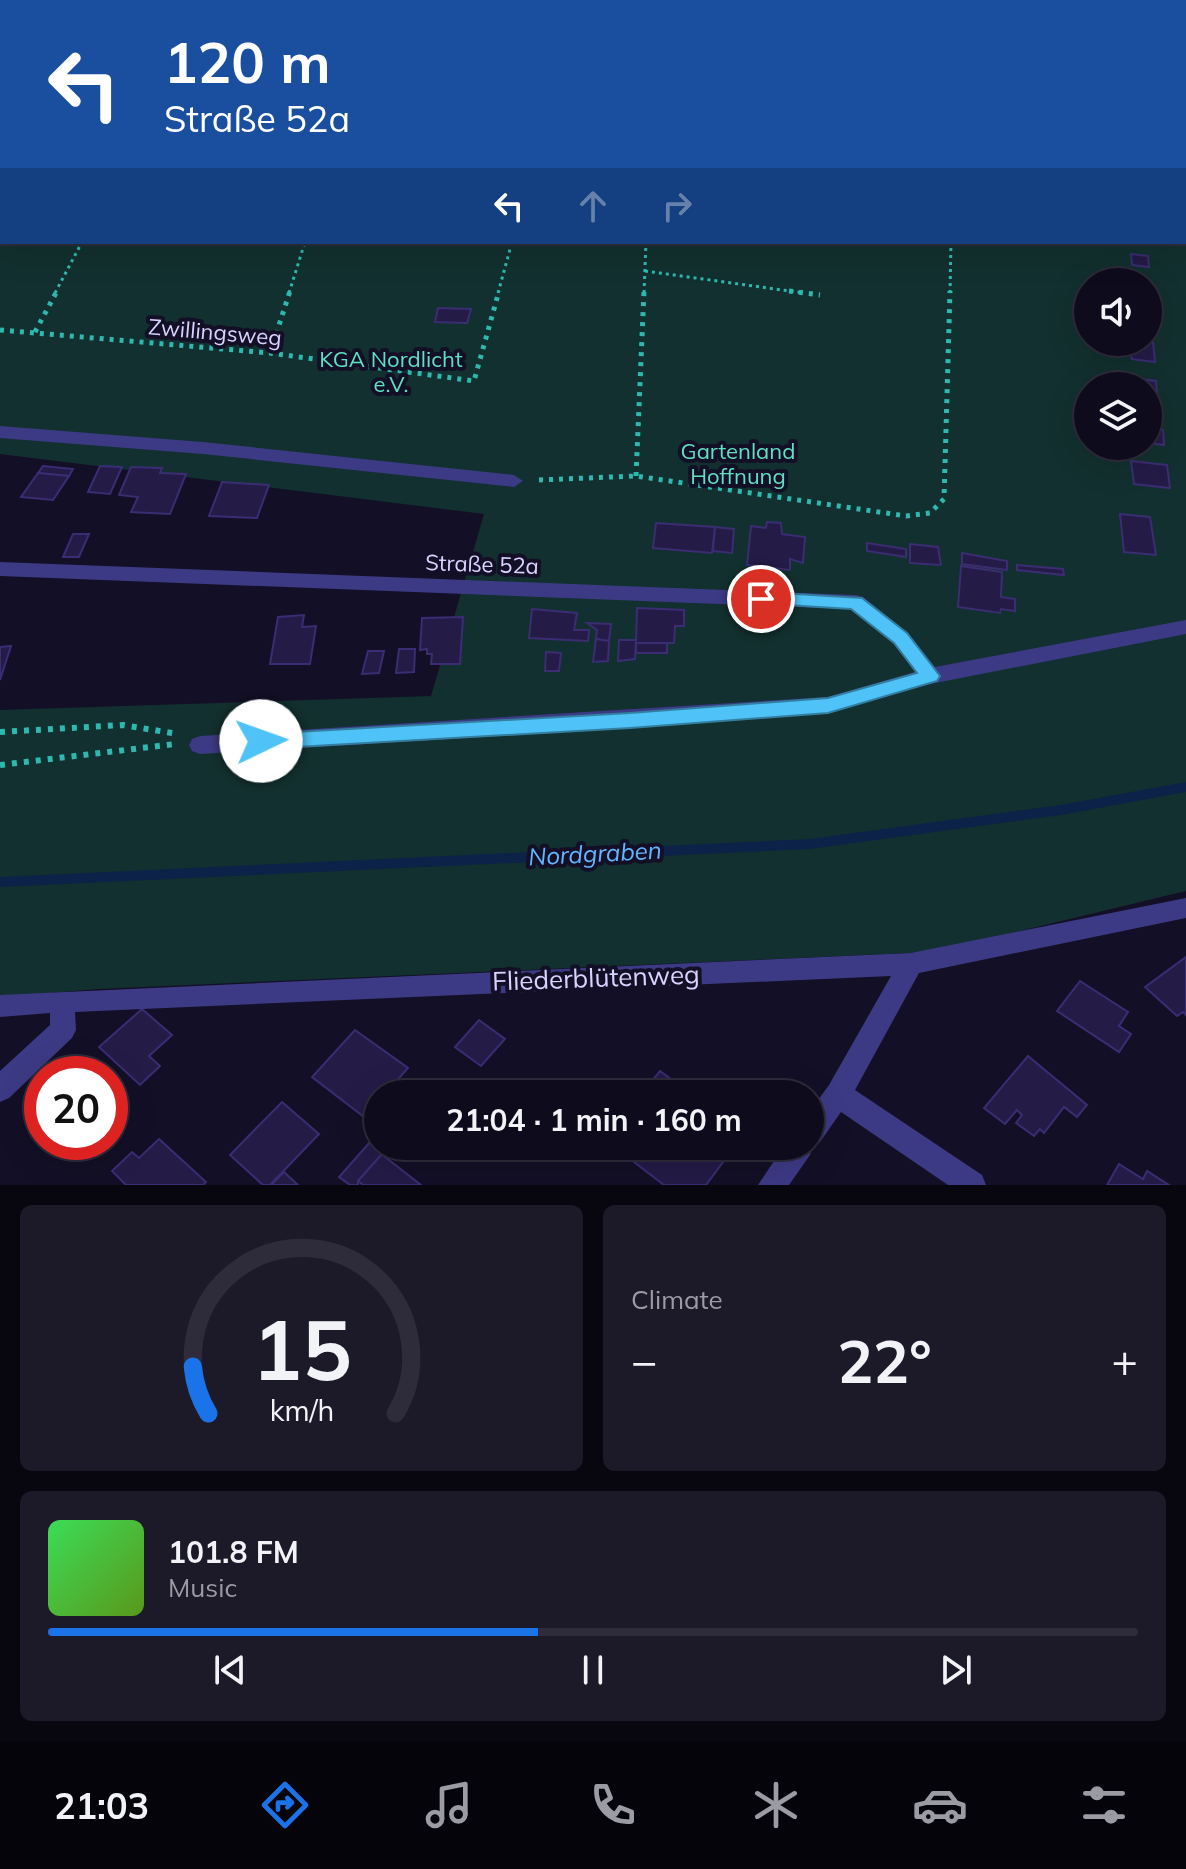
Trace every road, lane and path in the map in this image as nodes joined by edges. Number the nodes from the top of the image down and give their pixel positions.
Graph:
1 (81, 244) edge
2 (304, 244) edge
3 (511, 244) edge
4 (646, 244) edge
5 (951, 244) edge
6 (645, 271) junction
7 (820, 295) dead end
8 (0, 330) edge
9 (35, 332) junction
10 (270, 353) junction
11 (0, 432) edge
12 (636, 476) junction
13 (514, 481) joint
14 (0, 569) edge
15 (1186, 627) edge
16 (930, 676) junction
17 (0, 732) edge
18 (200, 745) junction
19 (0, 765) edge
20 (1186, 908) edge
21 (911, 964) junction
22 (62, 1001) junction
23 (0, 1006) edge
24 (0, 1089) edge
25 (838, 1094) junction
26 (824, 1114) edge
27 (790, 1160) edge
28 (772, 1185) edge
29 (972, 1185) edge

1 - 9 path
2 - 10 path
3 - 10 path, Zwillingsweg
4 - 6 path
5 - 12 path
6 - 7 path
6 - 12 path
8 - 9 path, Zwillingsweg
9 - 10 path, Zwillingsweg
11 - 13 street
12 - 13 path
14 - 16 street, Straße 52a
15 - 16 street
16 - 18 street
17 - 18 path
18 - 19 path
20 - 21 street, Fliederblütenweg
21 - 22 street, Fliederblütenweg
21 - 25 street
22 - 23 street, Fliederblütenweg
22 - 24 street
25 - 26 street
25 - 29 street
27 - 28 street

